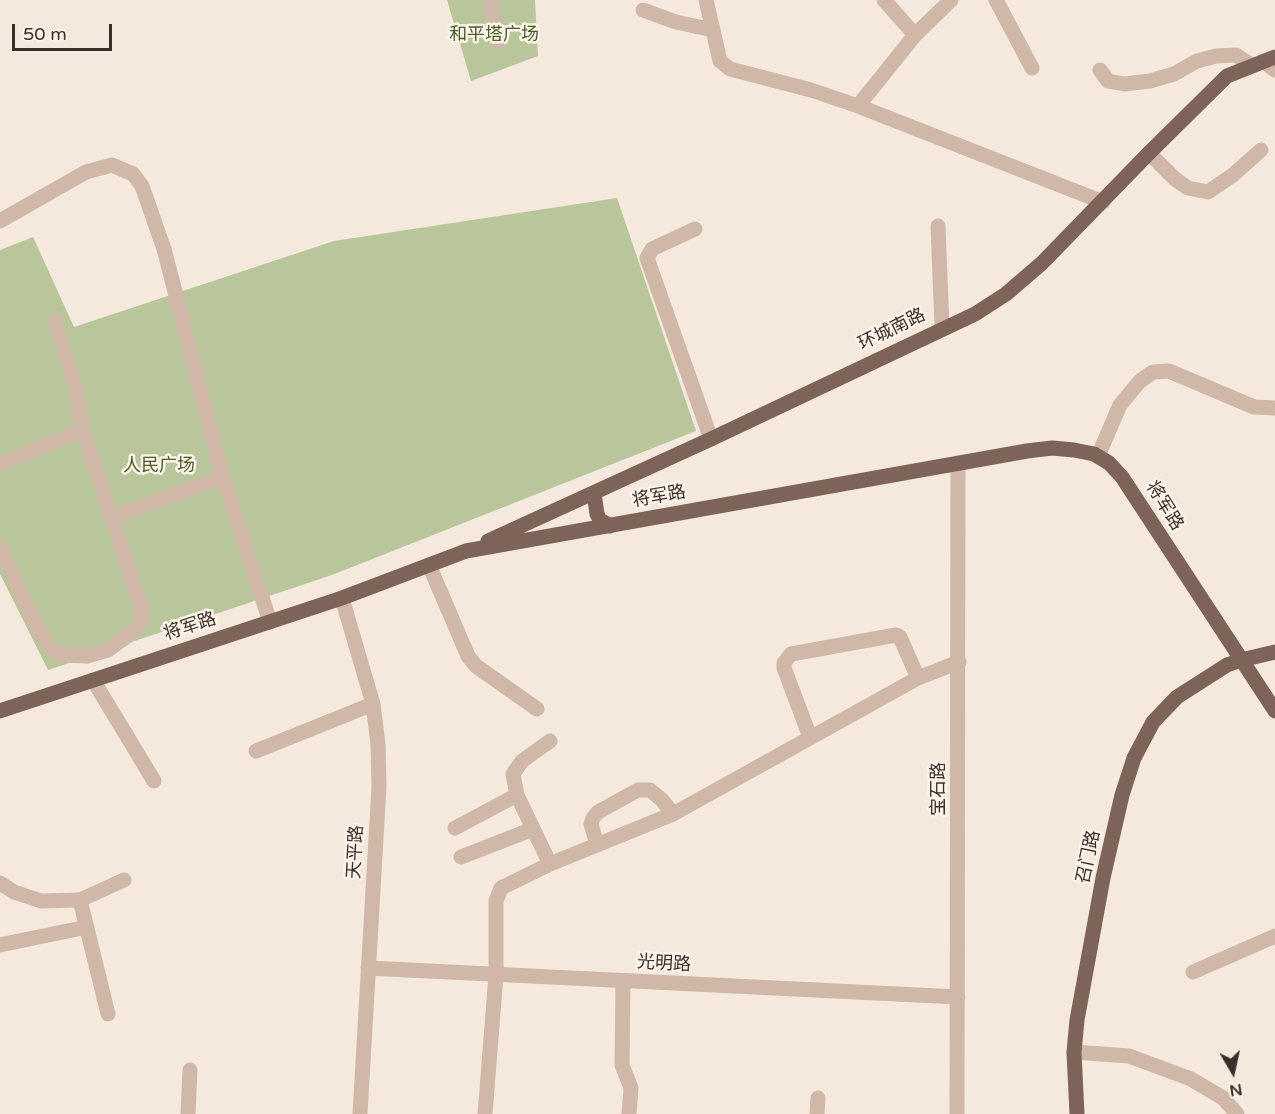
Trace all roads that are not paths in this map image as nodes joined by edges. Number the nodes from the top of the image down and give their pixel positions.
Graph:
1 (490, 0) edge
2 (706, 0) edge
3 (884, 0) edge
4 (951, 0) edge
5 (996, 0) edge
6 (643, 10) dead end
7 (713, 30) junction
8 (915, 35) junction
9 (499, 42) dead end
10 (1266, 64) edge
11 (1032, 68) dead end
12 (1100, 70) dead end
13 (858, 106) junction
14 (1261, 150) dead end
15 (1149, 153) junction
16 (1103, 202) junction
17 (0, 221) edge
18 (938, 226) dead end
19 (695, 229) dead end
20 (55, 321) dead end
21 (942, 328) junction
22 (1275, 408) edge
23 (83, 430) junction
24 (711, 439) junction
25 (1098, 456) junction
26 (958, 463) junction
27 (0, 464) edge
28 (223, 477) junction
29 (594, 493) junction
30 (111, 518) junction
31 (610, 526) junction
32 (0, 548) edge
33 (466, 551) junction
34 (429, 565) junction
35 (342, 598) junction
36 (270, 622) junction
37 (108, 650) junction
38 (1275, 652) edge
39 (1241, 660) junction
40 (959, 662) junction
41 (115, 672) junction
42 (918, 678) junction
43 (93, 680) junction
44 (373, 704) junction
45 (537, 709) dead end
46 (0, 711) edge
47 (1275, 711) edge
48 (810, 736) junction
49 (549, 741) dead end
50 (256, 751) dead end
51 (154, 781) dead end
52 (518, 795) junction
53 (673, 814) junction
54 (455, 828) dead end
55 (533, 829) junction
56 (597, 845) junction
57 (461, 857) dead end
58 (550, 864) junction
59 (124, 880) dead end
60 (0, 883) edge
61 (80, 900) junction
62 (87, 927) junction
63 (1275, 936) edge
64 (0, 945) edge
65 (368, 968) junction
66 (1193, 972) dead end
67 (496, 975) junction
68 (623, 981) junction
69 (958, 997) junction
70 (108, 1014) dead end
71 (1074, 1052) junction
72 (190, 1070) dead end
73 (818, 1098) dead end
74 (188, 1114) edge
75 (360, 1114) edge
76 (485, 1114) edge
77 (629, 1114) edge
78 (817, 1114) edge
79 (957, 1114) edge
80 (1077, 1114) edge
81 (1237, 1114) edge

1 - 9 street
2 - 7 street
3 - 8 street
4 - 8 street
5 - 11 street
6 - 7 street
7 - 13 street
8 - 13 street
10 - 12 street
10 - 15 main road, 环城南路
13 - 16 street
14 - 15 street
15 - 16 main road, 环城南路
16 - 21 main road, 环城南路
17 - 28 street
18 - 21 street
19 - 24 street
20 - 23 street
21 - 24 main road, 环城南路
22 - 25 street
23 - 27 street
23 - 30 street
24 - 29 main road, 环城南路
25 - 26 main road, 将军路
25 - 39 main road, 将军路
26 - 31 main road, 将军路
26 - 40 street, 宝石路
28 - 30 street
28 - 36 street
29 - 31 main road
29 - 33 main road, 环城南路
30 - 37 street
31 - 33 main road, 将军路
32 - 37 street
33 - 34 main road, 将军路
34 - 35 main road, 将军路
34 - 45 street
35 - 36 main road, 将军路
35 - 44 street, 天平路
36 - 41 main road, 将军路
37 - 41 street
38 - 39 main road, 召门路
39 - 47 main road, 将军路
39 - 71 main road, 召门路
40 - 42 street
40 - 69 street, 宝石路
41 - 43 main road, 将军路
42 - 48 street
42 - 48 street
43 - 46 main road, 将军路
43 - 51 street
44 - 50 street
44 - 65 street, 天平路
48 - 53 street
49 - 52 street
52 - 54 street
52 - 55 street
53 - 56 street
53 - 56 street
55 - 57 street
55 - 58 street
56 - 58 street
58 - 67 street
59 - 61 street
60 - 61 street
61 - 62 street
62 - 64 street
62 - 70 street
63 - 66 street
65 - 67 street, 光明路
65 - 75 street, 天平路
67 - 68 street, 光明路
67 - 76 street
68 - 69 street, 光明路
68 - 77 street
69 - 79 street, 宝石路
71 - 80 main road, 召门路
71 - 81 street
72 - 74 street
73 - 78 street

